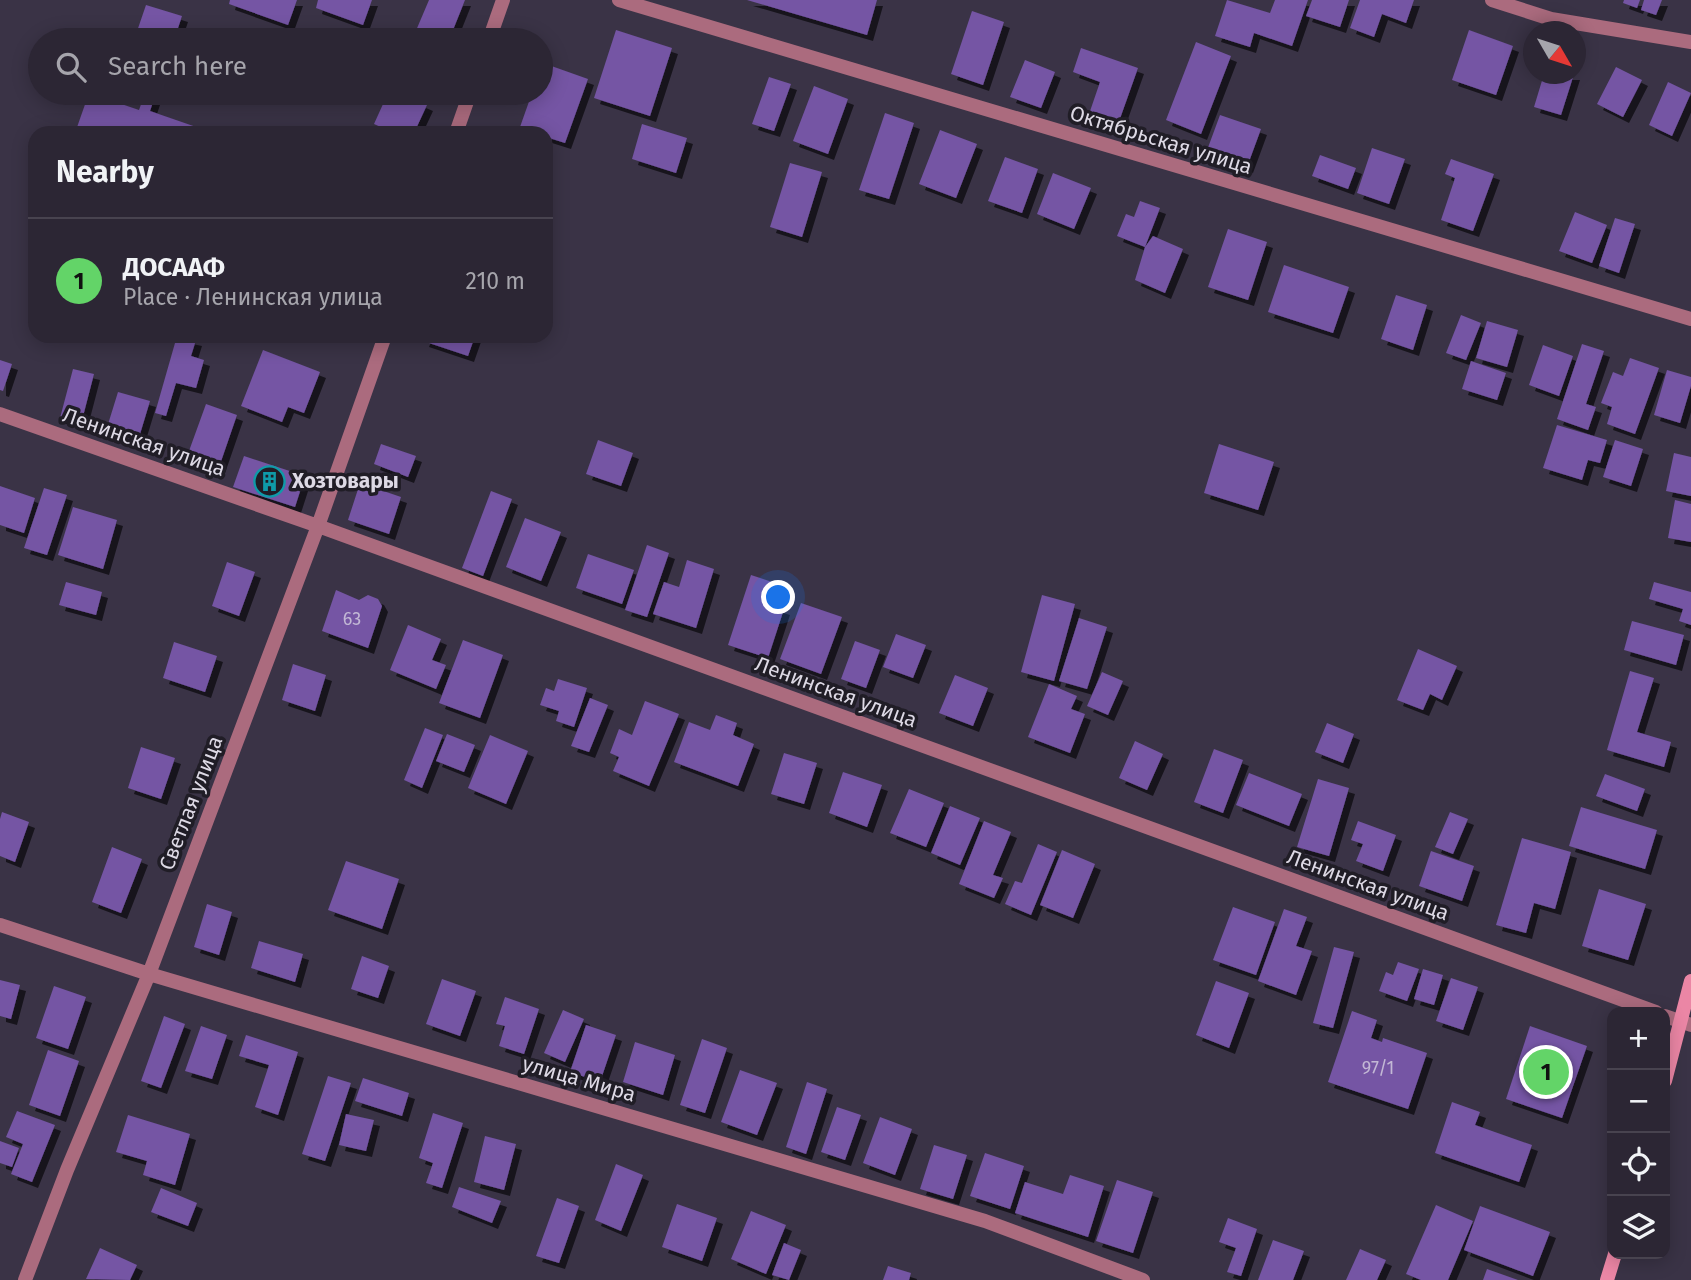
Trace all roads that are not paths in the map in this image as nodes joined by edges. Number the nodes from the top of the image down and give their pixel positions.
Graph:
1 (503, 0) edge
2 (619, 0) edge
3 (1492, 0) edge
4 (493, 28) edge
5 (1691, 42) edge
6 (466, 105) edge
7 (458, 126) edge
8 (1691, 320) edge
9 (383, 343) edge
10 (0, 414) edge
11 (318, 526) junction
12 (0, 925) edge
13 (149, 974) junction
14 (1691, 981) edge
15 (1642, 1007) edge
16 (1686, 1023) edge
17 (1669, 1070) edge
18 (1613, 1259) edge
19 (25, 1280) edge
20 (1143, 1280) edge
21 (1607, 1280) edge

1 - 4 street
2 - 8 street, Октябрьская улица
3 - 5 street
6 - 7 street
9 - 11 street, Светлая улица
10 - 11 street, Ленинская улица
11 - 13 street, Светлая улица
11 - 15 street, Ленинская улица
12 - 13 street, улица Мира
13 - 19 street, Светлая улица
13 - 20 street, улица Мира
14 - 16 main road
16 - 17 main road
18 - 21 main road

